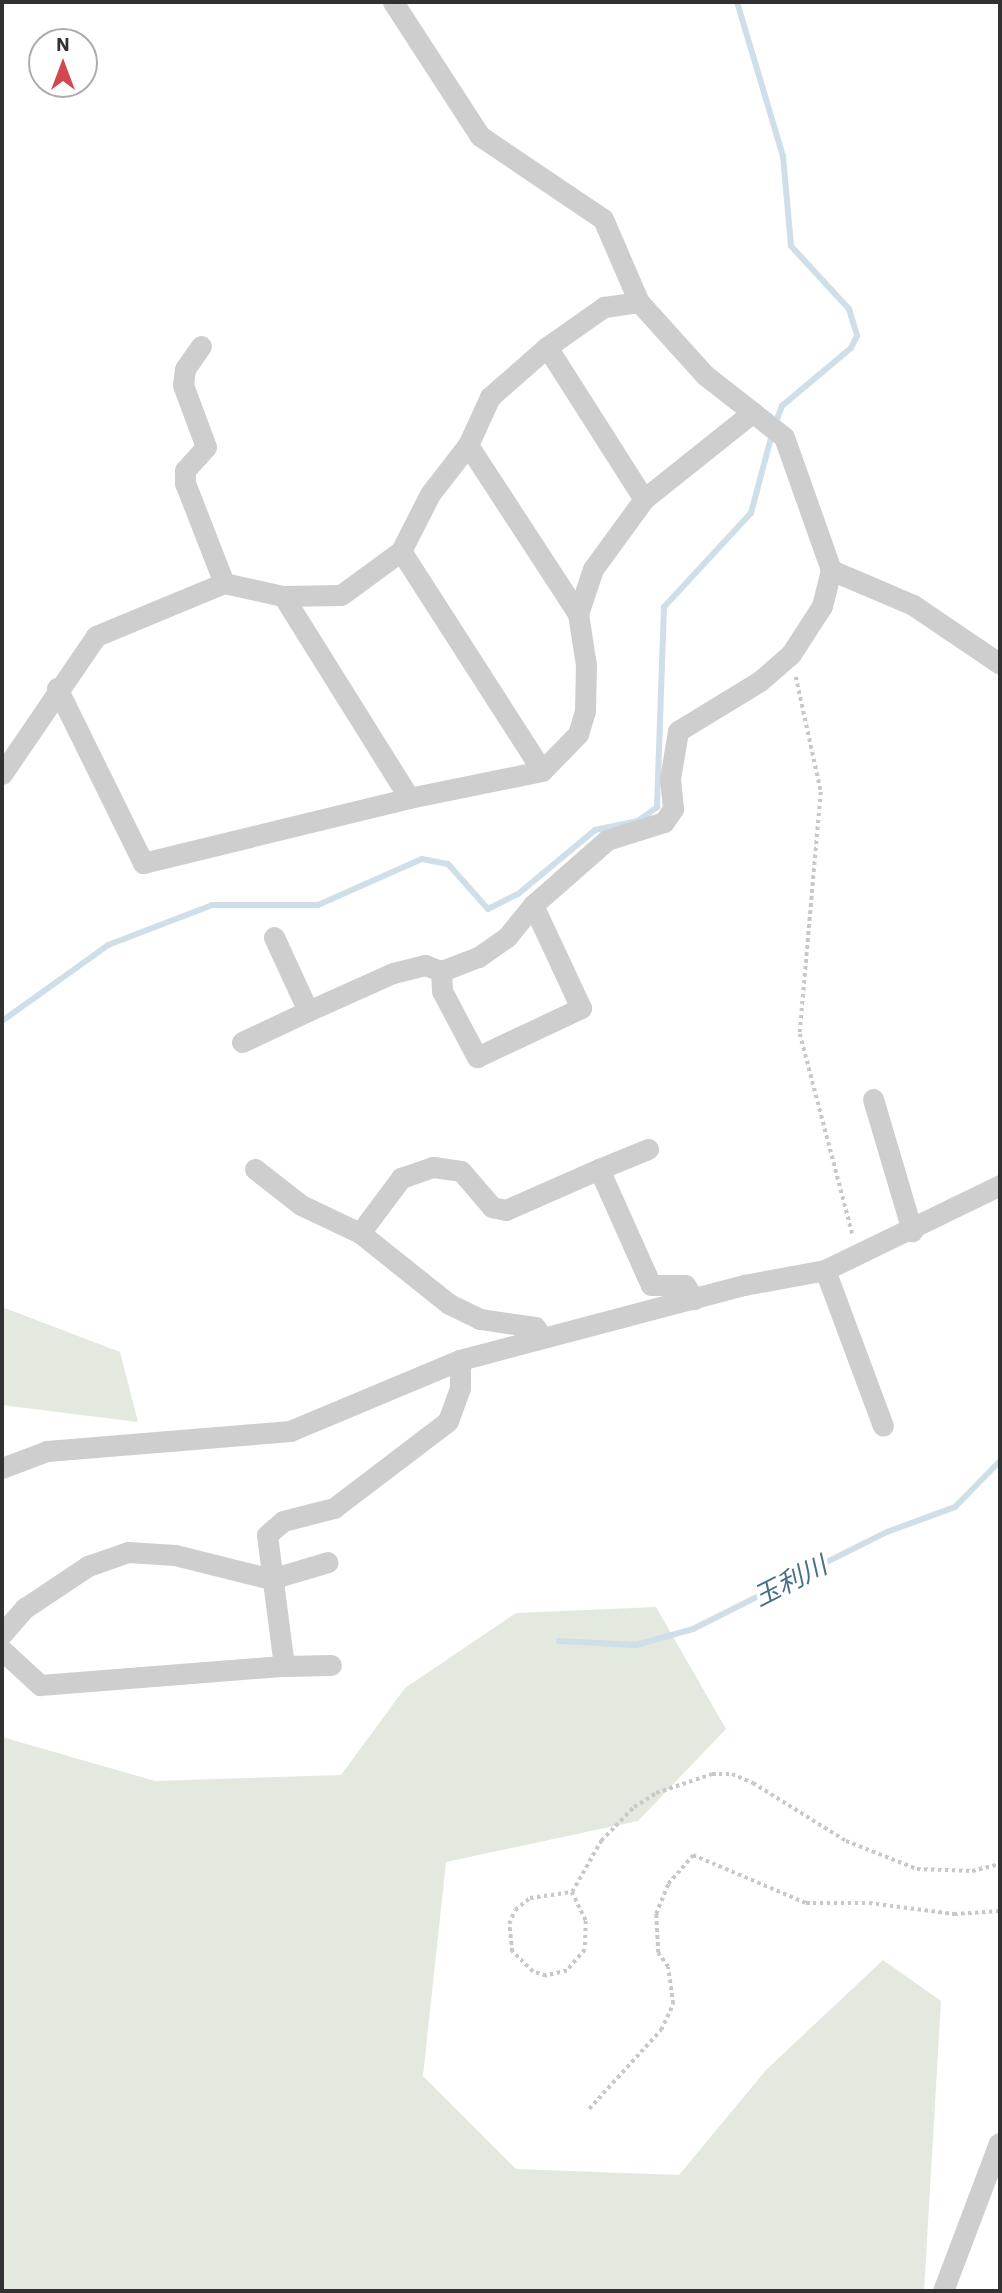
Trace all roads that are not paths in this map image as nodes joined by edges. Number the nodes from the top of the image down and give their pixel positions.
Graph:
1 (393, 2) edge
2 (639, 302) junction
3 (201, 346) dead end
4 (547, 346) junction
5 (753, 412) junction
6 (468, 445) junction
7 (644, 499) junction
8 (401, 551) junction
9 (831, 570) junction
10 (224, 583) junction
11 (283, 596) junction
12 (578, 614) junction
13 (1000, 664) edge
14 (57, 688) junction
15 (542, 771) junction
16 (2, 774) edge
17 (409, 798) junction
18 (533, 905) junction
19 (274, 937) dead end
20 (441, 971) junction
21 (308, 1011) junction
22 (242, 1042) dead end
23 (873, 1099) dead end
24 (648, 1149) dead end
25 (255, 1169) dead end
26 (599, 1169) junction
27 (1000, 1185) edge
28 (912, 1231) junction
29 (360, 1233) junction
30 (825, 1270) junction
31 (694, 1299) junction
32 (542, 1337) junction
33 (460, 1360) junction
34 (883, 1426) dead end
35 (2, 1468) edge
36 (328, 1562) dead end
37 (271, 1579) junction
38 (2, 1634) edge
39 (2, 1650) edge
40 (331, 1665) dead end
41 (284, 1666) junction
42 (999, 2143) edge
43 (943, 2291) edge

1 - 2 street
2 - 4 street
2 - 5 street
3 - 10 street
4 - 6 street
4 - 7 street
5 - 7 street
5 - 9 street
6 - 8 street
6 - 12 street
7 - 12 street
8 - 11 street
8 - 15 street
9 - 13 street
9 - 18 street
10 - 11 street
10 - 14 street
11 - 17 street
12 - 15 street
14 - 16 street
14 - 17 street
15 - 17 street
18 - 20 street
18 - 20 street
19 - 21 street
20 - 21 street
21 - 22 street
23 - 28 street
24 - 26 street
25 - 29 street
26 - 29 street
26 - 31 street
27 - 28 street
28 - 30 street
29 - 32 street
30 - 31 street
30 - 34 street
31 - 32 street
32 - 33 street
33 - 35 street
33 - 37 street
36 - 37 street
37 - 38 street
37 - 41 street
39 - 41 street
40 - 41 street
42 - 43 street

